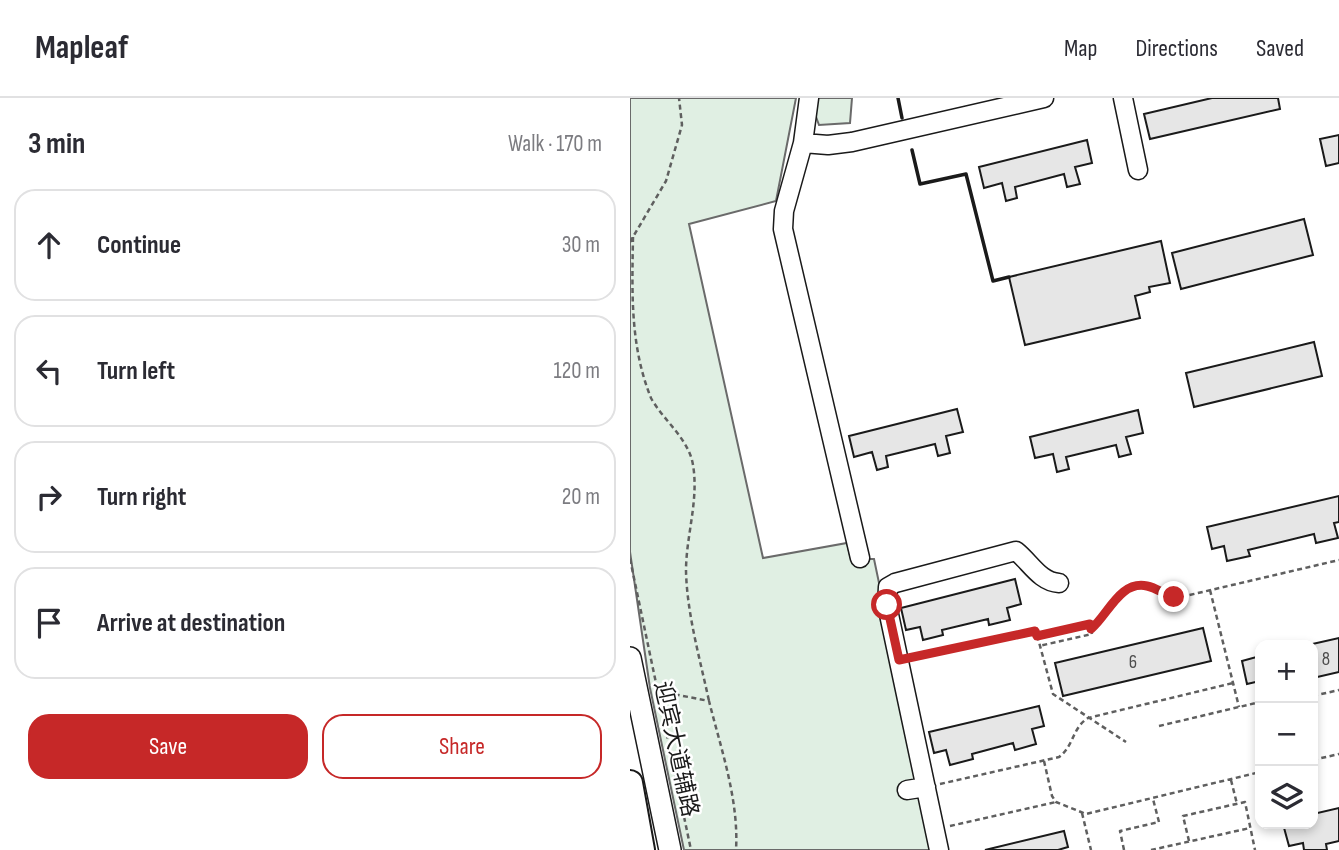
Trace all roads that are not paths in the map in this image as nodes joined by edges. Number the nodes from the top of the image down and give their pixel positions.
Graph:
1 (808, 98) edge
2 (1044, 98) edge
3 (1123, 98) edge
4 (803, 143) junction
5 (1138, 170) dead end
6 (860, 558) dead end
7 (1059, 583) dead end
8 (630, 658) edge
9 (630, 783) edge
10 (926, 787) junction
11 (907, 790) dead end
12 (934, 829) junction
13 (916, 833) dead end
14 (642, 850) edge
15 (670, 850) edge
16 (939, 850) edge

1 - 4 street
2 - 4 street
3 - 5 street
4 - 6 street
7 - 10 street
8 - 15 main road, 迎宾大道辅路
9 - 14 highway
10 - 11 street
10 - 12 street
12 - 13 street
12 - 16 street

